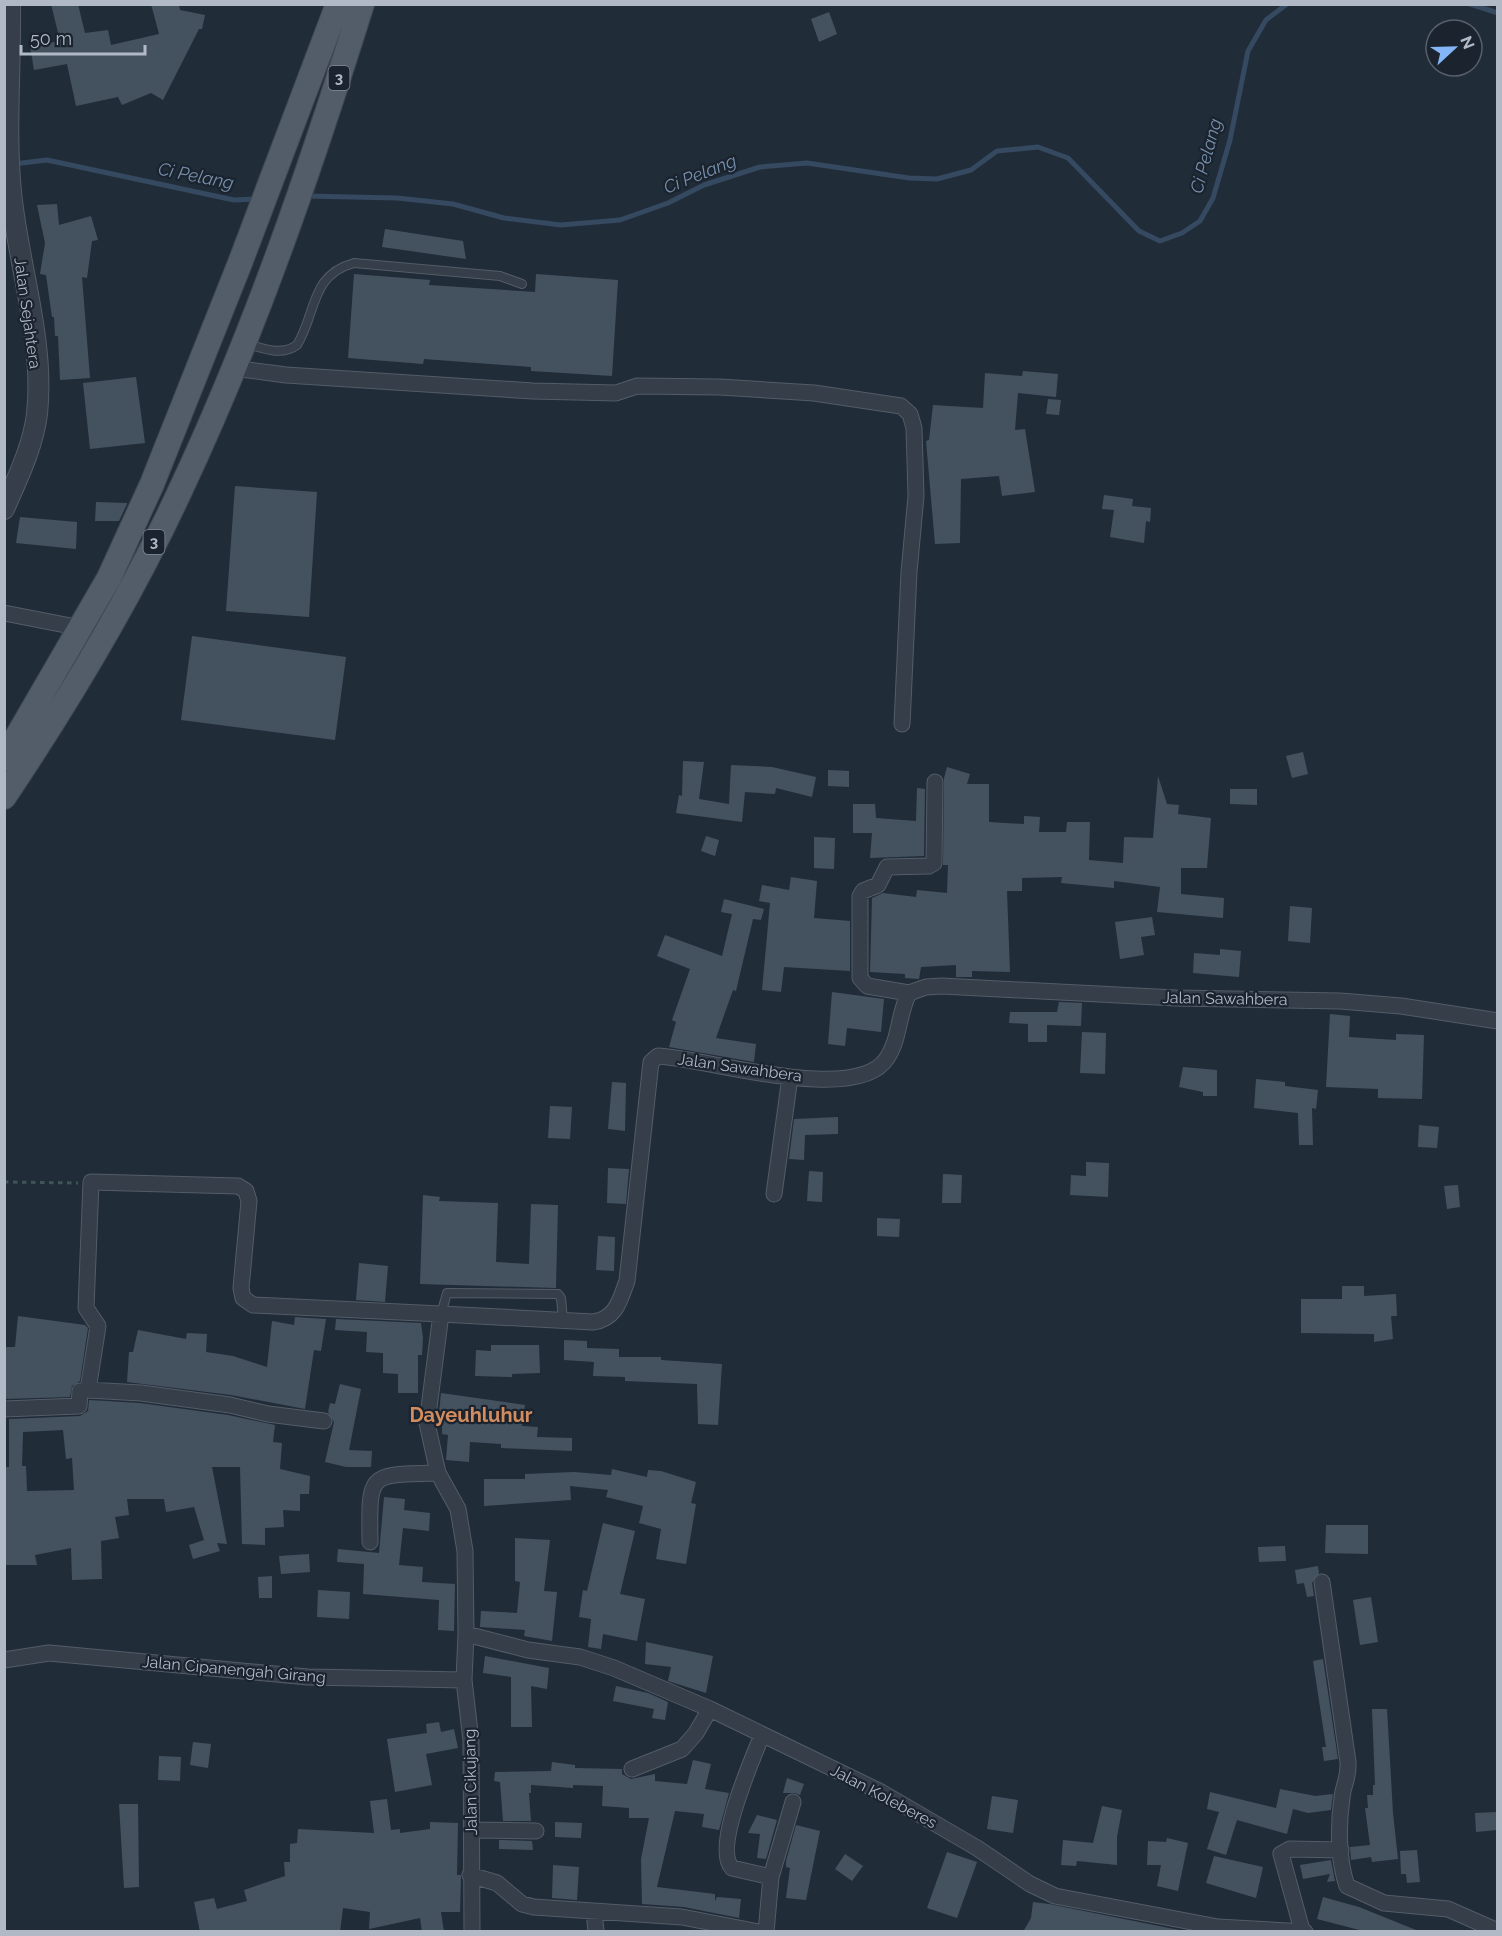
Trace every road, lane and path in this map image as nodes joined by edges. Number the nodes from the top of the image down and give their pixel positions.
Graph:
1 (10, 4) edge
2 (338, 4) edge
3 (362, 4) edge
4 (522, 284) dead end
5 (243, 342) junction
6 (232, 368) junction
7 (4, 509) edge
8 (4, 613) edge
9 (81, 628) junction
10 (902, 724) dead end
11 (36, 730) junction
12 (4, 759) edge
13 (935, 782) dead end
14 (4, 797) edge
15 (909, 993) junction
16 (1497, 1021) edge
17 (790, 1077) junction
18 (4, 1182) edge
19 (91, 1182) junction
20 (774, 1194) dead end
21 (441, 1314) junction
22 (563, 1320) junction
23 (88, 1390) junction
24 (4, 1409) edge
25 (324, 1421) dead end
26 (438, 1473) junction
27 (370, 1542) dead end
28 (1322, 1582) dead end
29 (466, 1634) junction
30 (4, 1660) edge
31 (464, 1680) junction
32 (710, 1709) junction
33 (762, 1735) junction
34 (632, 1769) dead end
35 (793, 1802) dead end
36 (472, 1830) junction
37 (536, 1831) dead end
38 (1341, 1850) junction
39 (470, 1875) junction
40 (771, 1877) junction
41 (594, 1911) junction
42 (1303, 1931) edge
43 (1497, 1931) edge
44 (472, 1932) edge
45 (596, 1932) edge
46 (759, 1932) edge
47 (766, 1932) edge

1 - 7 street, Jalan Sejahtera
2 - 9 main road, 3
3 - 5 main road, 3
4 - 5 lane
5 - 6 main road, 3
6 - 10 street
6 - 11 main road, 3
8 - 9 street
9 - 11 main road, 3
11 - 12 main road, 3
11 - 14 main road, 3
13 - 15 street
15 - 16 street, Jalan Sawahbera
15 - 17 street, Jalan Sawahbera
17 - 20 street
17 - 22 street, Jalan Sawahbera
18 - 19 path
19 - 21 street, Jalan Sawahbera
19 - 23 street
21 - 22 street, Jalan Sawahbera
21 - 22 lane
21 - 26 street
23 - 24 street
23 - 25 street
26 - 27 street
26 - 29 street
28 - 38 street
29 - 31 street, Jalan Cikujang
29 - 32 street, Jalan Koleberes
30 - 31 street, Jalan Cipanengah Girang
31 - 36 street, Jalan Cikujang
32 - 33 street, Jalan Koleberes
32 - 34 street
33 - 40 street
33 - 42 street, Jalan Koleberes
35 - 40 street
36 - 37 street
36 - 39 street, Jalan Cikujang
38 - 42 street
38 - 43 street
39 - 41 street
39 - 44 street, Jalan Cikujang
40 - 47 street
41 - 45 street
41 - 46 street

